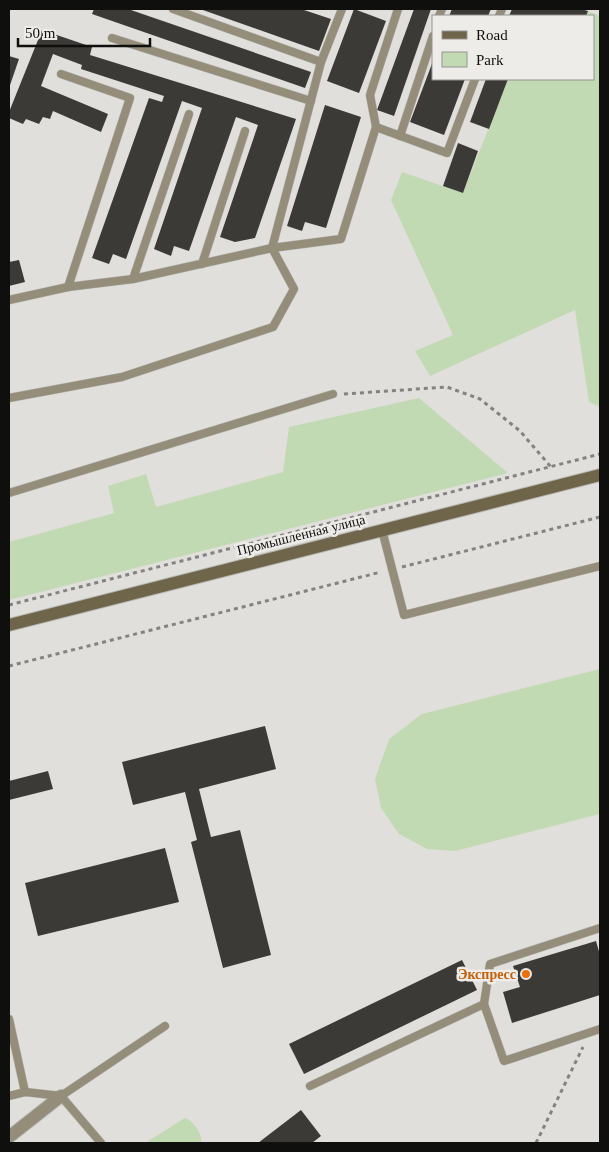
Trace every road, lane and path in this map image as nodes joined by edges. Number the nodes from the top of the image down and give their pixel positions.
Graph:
1 (173, 9) edge
2 (342, 9) edge
3 (398, 9) edge
4 (112, 38) dead end
5 (432, 39) edge
6 (321, 62) junction
7 (61, 74) dead end
8 (475, 80) edge
9 (311, 101) junction
10 (189, 114) dead end
11 (376, 127) junction
12 (245, 131) dead end
13 (400, 136) junction
14 (272, 248) junction
15 (202, 264) junction
16 (133, 279) junction
17 (68, 287) junction
18 (9, 300) edge
19 (333, 394) joint
20 (9, 398) edge
21 (600, 454) edge
22 (551, 467) junction
23 (600, 475) edge
24 (9, 493) edge
25 (600, 516) edge
26 (382, 530) junction
27 (600, 566) edge
28 (391, 569) junction
29 (9, 605) edge
30 (9, 625) edge
31 (9, 666) edge
32 (600, 928) edge
33 (484, 1004) junction
34 (9, 1019) edge
35 (165, 1026) dead end
36 (600, 1029) edge
37 (591, 1032) junction
38 (310, 1086) dead end
39 (25, 1092) junction
40 (9, 1096) edge
41 (61, 1096) junction
42 (9, 1137) edge
43 (101, 1143) edge
44 (536, 1143) edge

1 - 6 lane
2 - 6 lane
3 - 11 lane
4 - 9 lane
5 - 13 lane
6 - 9 lane
7 - 17 lane
8 - 13 lane
9 - 14 lane
10 - 16 lane
11 - 13 lane
11 - 14 lane
12 - 15 lane
14 - 15 lane
14 - 20 lane
15 - 16 lane
16 - 17 lane
17 - 18 lane
19 - 22 path
19 - 24 lane
21 - 22 path
22 - 29 path
23 - 26 street, Промышленная улица
25 - 28 path
26 - 28 lane
26 - 30 street, Промышленная улица
27 - 28 lane
28 - 31 path
32 - 33 lane
33 - 37 lane
33 - 38 lane
34 - 39 lane
35 - 41 lane
36 - 37 lane
37 - 44 path
39 - 40 lane
39 - 41 lane
41 - 42 street
41 - 43 lane

